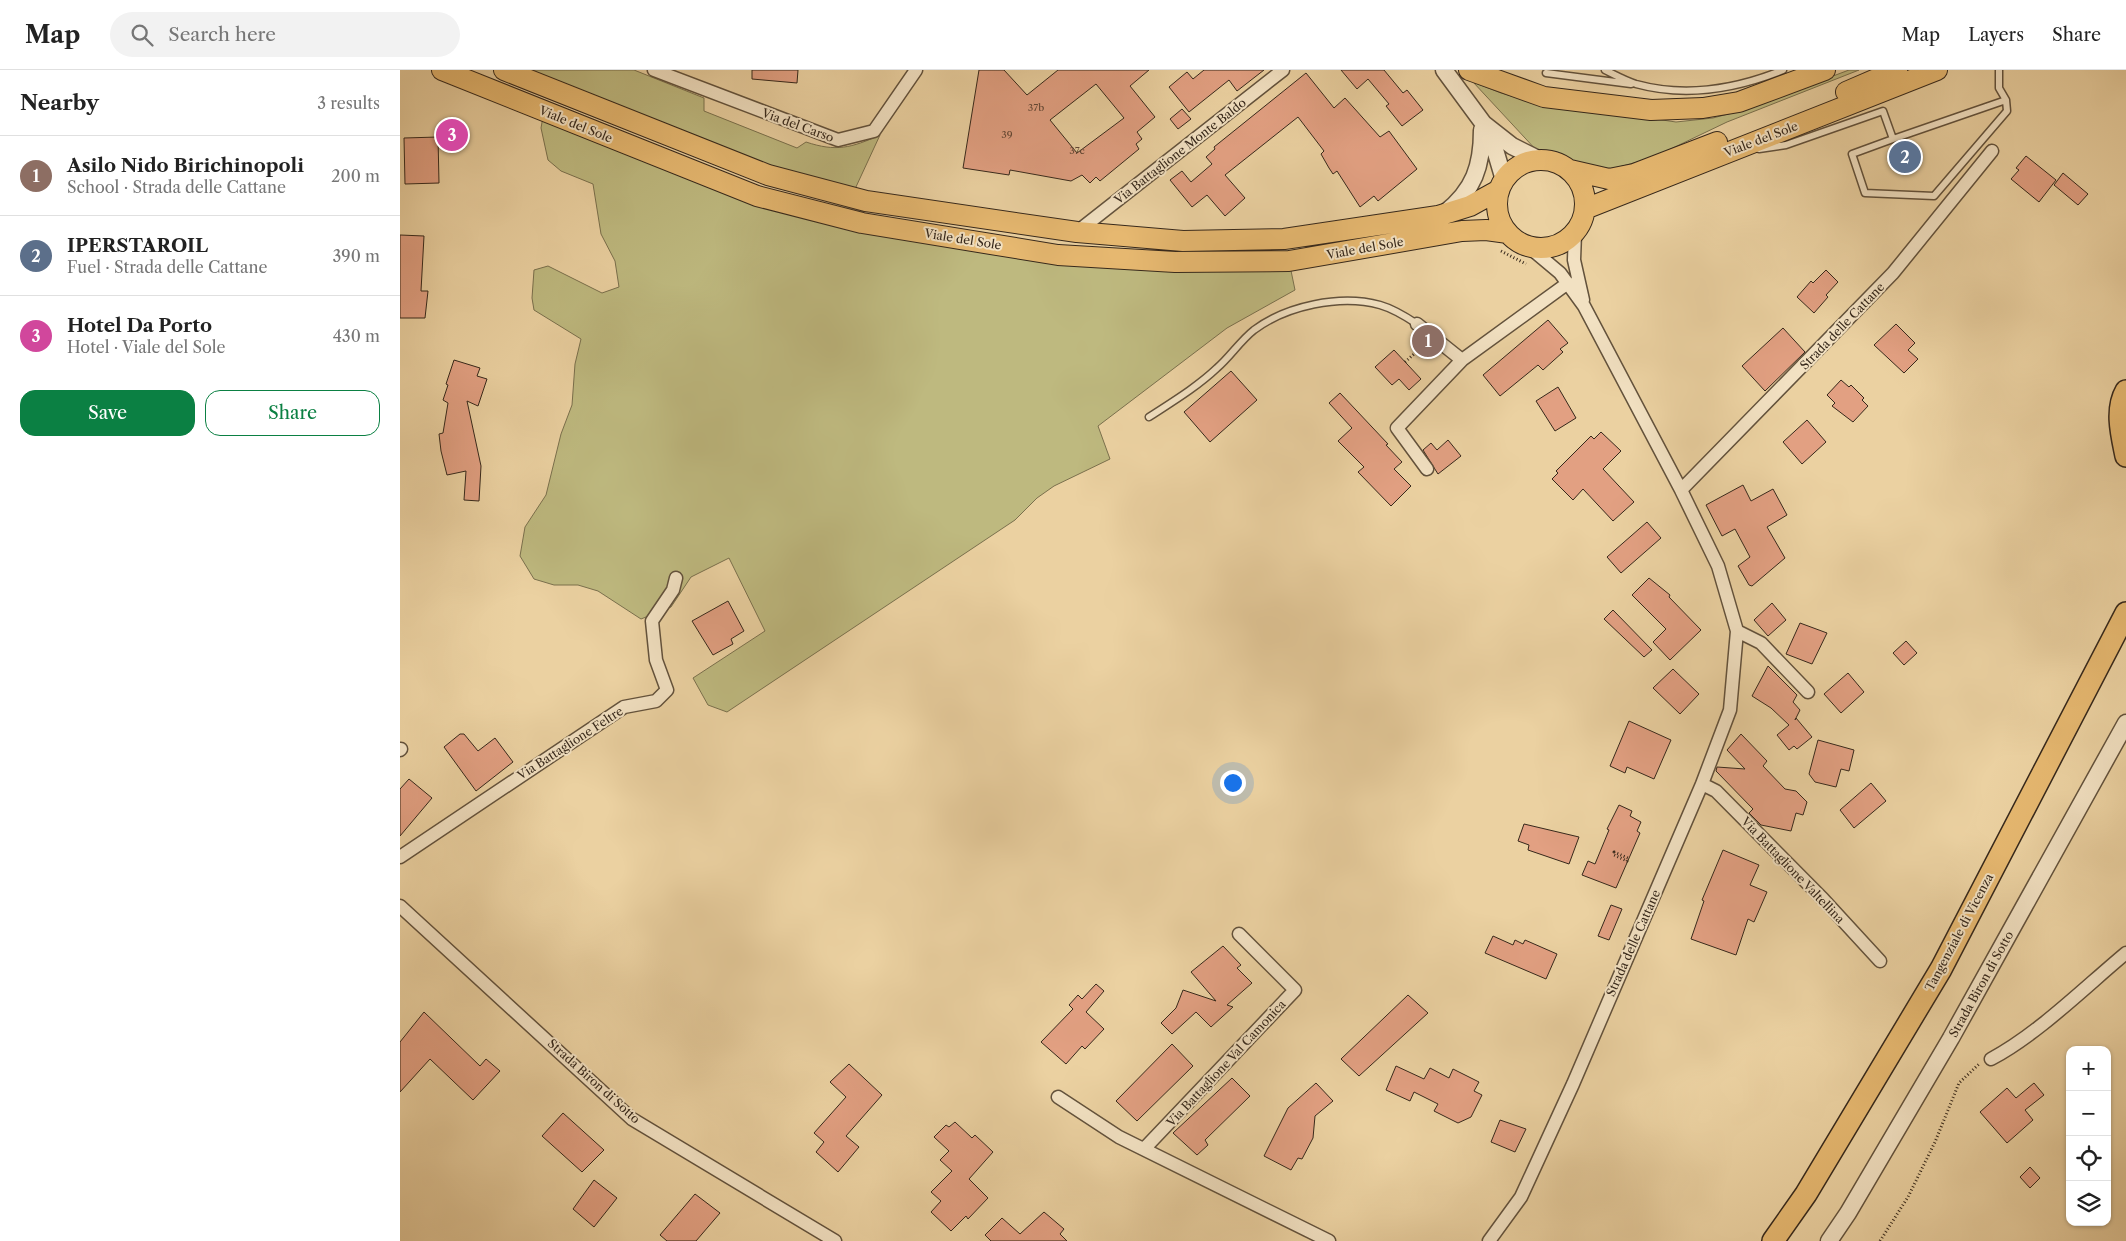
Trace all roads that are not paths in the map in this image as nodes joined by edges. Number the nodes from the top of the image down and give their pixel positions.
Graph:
1 (442, 70) edge
2 (504, 70) edge
3 (654, 70) edge
4 (916, 70) edge
5 (1283, 70) edge
6 (1444, 70) edge
7 (1469, 70) edge
8 (1605, 70) edge
9 (1783, 70) edge
10 (1826, 70) edge
11 (1897, 70) edge
12 (1937, 70) edge
13 (1999, 70) edge
14 (1546, 73) dead end
15 (1766, 73) edge
16 (1636, 84) junction
17 (2006, 100) junction
18 (1483, 122) junction
19 (1893, 139) junction
20 (1992, 151) dead end
21 (1716, 157) junction
22 (1540, 160) junction
23 (1570, 170) junction
24 (1501, 185) junction
25 (1585, 209) junction
26 (1443, 214) junction
27 (1077, 232) junction
28 (1575, 233) junction
29 (1502, 241) junction
30 (1528, 256) junction
31 (1568, 283) junction
32 (1584, 306) junction
33 (1417, 324) joint
34 (1462, 360) junction
35 (2126, 391) edge
36 (1149, 417) dead end
37 (2126, 456) edge
38 (1427, 469) dead end
39 (1681, 490) junction
40 (676, 578) dead end
41 (2126, 613) edge
42 (1737, 631) junction
43 (1808, 692) dead end
44 (2126, 723) edge
45 (1702, 784) junction
46 (400, 857) edge
47 (400, 906) edge
48 (1239, 934) dead end
49 (2126, 953) edge
50 (1880, 960) dead end
51 (1991, 1059) road end
52 (1058, 1097) dead end
53 (1144, 1149) junction
54 (836, 1241) edge
55 (1329, 1241) edge
56 (1489, 1241) edge
57 (1773, 1241) edge
58 (1828, 1241) edge

1 - 29 main road, Viale del Sole
2 - 27 main road, Viale del Sole
3 - 4 street, Via del Carso
5 - 27 street, Via Battaglione Monte Baldo
6 - 18 street
7 - 10 main road
8 - 16 lane
9 - 15 lane
11 - 23 main road, Viale del Sole
12 - 21 main road, Viale del Sole
13 - 17 lane
14 - 16 lane
15 - 16 lane
17 - 19 lane
17 - 19 lane
18 - 22 street
18 - 24 street
18 - 26 street
19 - 21 lane
20 - 39 street, Strada delle Cattane
21 - 25 main road, Viale del Sole
22 - 23 main road, Viale del Sole
22 - 24 main road
23 - 25 main road
24 - 26 main road
24 - 29 main road
25 - 28 main road
26 - 27 main road, Viale del Sole
28 - 30 main road
28 - 32 street, Strada delle Cattane
29 - 30 main road, Viale del Sole
30 - 31 street, Strada delle Cattane
31 - 32 street, Strada delle Cattane
31 - 34 street
32 - 39 street, Strada delle Cattane
33 - 34 street
33 - 36 lane
34 - 38 street
35 - 37 highway
39 - 42 street, Strada delle Cattane
40 - 46 street, Via Battaglione Feltre
41 - 57 highway, Tangenziale di Vicenza
42 - 43 street
42 - 45 street, Strada delle Cattane
44 - 58 street, Strada Biron di Sotto
45 - 50 street, Via Battaglione Valtellina
45 - 56 street, Strada delle Cattane
47 - 54 street, Strada Biron di Sotto
48 - 53 street, Via Battaglione Val Camonica
49 - 51 street
52 - 53 street
53 - 55 street

